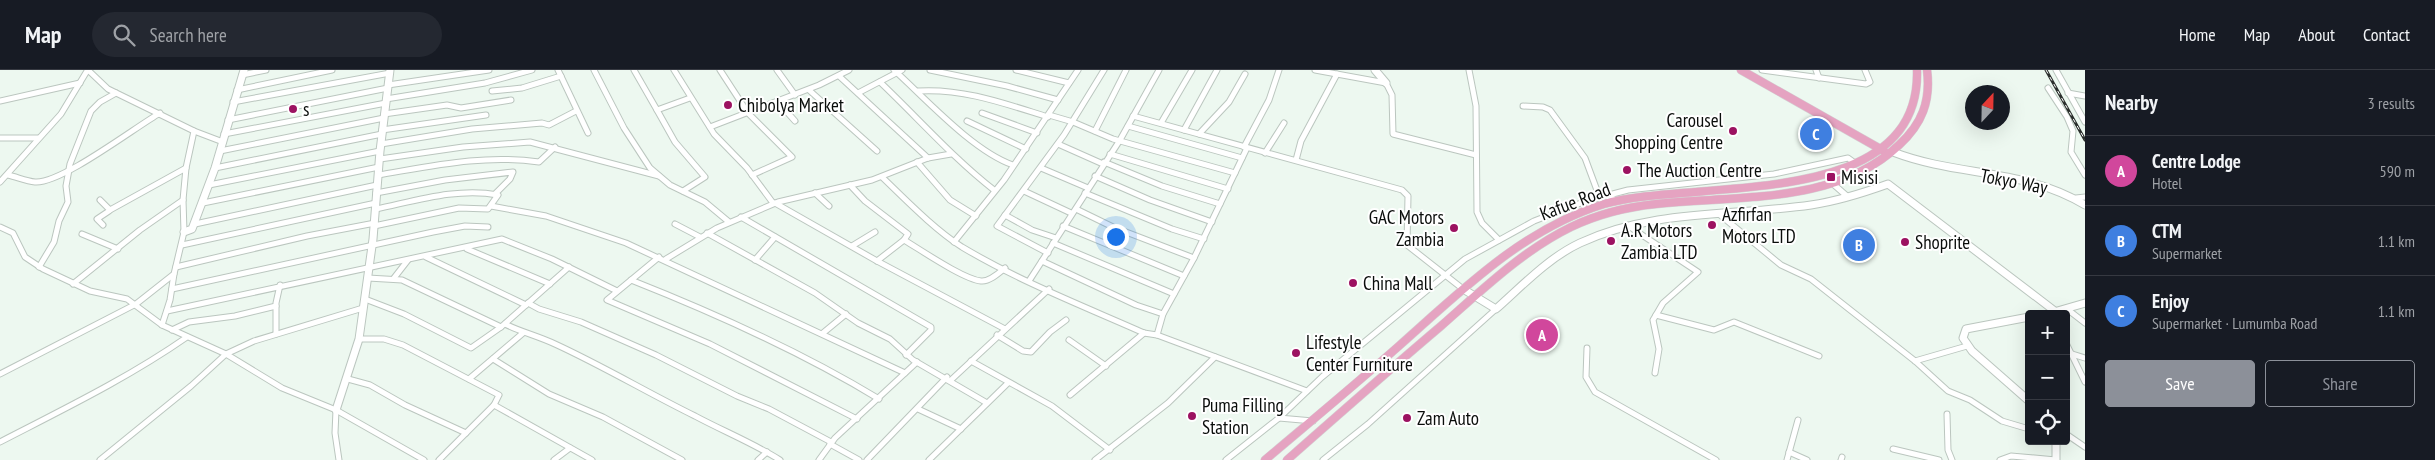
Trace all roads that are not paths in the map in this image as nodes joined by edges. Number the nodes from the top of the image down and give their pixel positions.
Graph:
1 (87, 70) edge
2 (266, 70) edge
3 (332, 70) edge
4 (489, 70) edge
5 (532, 70) edge
6 (558, 70) edge
7 (594, 70) edge
8 (634, 70) edge
9 (674, 70) edge
10 (720, 70) edge
11 (777, 70) edge
12 (849, 70) edge
13 (930, 70) edge
14 (1016, 70) edge
15 (1078, 70) edge
16 (1104, 70) edge
17 (1126, 70) edge
18 (1159, 70) edge
19 (1192, 70) edge
20 (1217, 70) edge
21 (1279, 70) edge
22 (1316, 70) edge
23 (1375, 70) edge
24 (1469, 70) edge
25 (1745, 70) edge
26 (1762, 70) edge
27 (1816, 70) edge
28 (1865, 70) edge
29 (1917, 70) edge
30 (1927, 70) edge
31 (2056, 70) edge
32 (392, 71) edge
33 (898, 71) edge
34 (243, 72) edge
35 (1245, 74) dead end
36 (1337, 74) junction
37 (561, 76) junction
38 (839, 76) junction
39 (1819, 78) junction
40 (880, 82) junction
41 (80, 83) junction
42 (1069, 83) junction
43 (1386, 83) junction
44 (388, 86) junction
45 (2048, 88) dead end
46 (237, 90) junction
47 (809, 90) junction
48 (492, 91) dead end
49 (918, 91) junction
50 (858, 92) junction
51 (116, 93) junction
52 (2068, 93) junction
53 (795, 96) junction
54 (2085, 96) edge
55 (690, 98) junction
56 (511, 100) dead end
57 (1058, 100) junction
58 (0, 101) edge
59 (386, 101) junction
60 (233, 102) junction
61 (778, 102) junction
62 (1523, 106) dead end
63 (454, 108) junction
64 (657, 110) junction
65 (576, 111) junction
66 (160, 113) junction
67 (748, 113) junction
68 (982, 113) dead end
69 (486, 115) dead end
70 (384, 116) junction
71 (1049, 116) junction
72 (1133, 116) junction
73 (450, 119) junction
74 (228, 120) junction
75 (795, 121) dead end
76 (967, 121) dead end
77 (1073, 122) junction
78 (2085, 122) edge
79 (1161, 123) junction
80 (1284, 123) dead end
81 (1128, 126) junction
82 (710, 127) junction
83 (1184, 130) junction
84 (194, 131) junction
85 (1096, 131) junction
86 (382, 132) junction
87 (588, 133) dead end
88 (1037, 133) junction
89 (224, 134) junction
90 (1199, 134) junction
91 (0, 138) edge
92 (38, 138) junction
93 (1120, 140) junction
94 (1890, 140) junction
95 (1866, 141) junction
96 (1875, 141) junction
97 (223, 142) junction
98 (1058, 144) junction
99 (381, 147) junction
100 (554, 147) junction
101 (1245, 147) junction
102 (1883, 148) junction
103 (1026, 150) junction
104 (220, 151) junction
105 (877, 151) dead end
106 (1266, 153) junction
107 (1892, 153) junction
108 (951, 154) junction
109 (1110, 154) junction
110 (1476, 155) junction
111 (1870, 156) junction
112 (928, 158) junction
113 (1242, 158) junction
114 (380, 159) junction
115 (1296, 160) junction
116 (917, 162) junction
117 (1104, 163) junction
118 (1855, 164) junction
119 (1013, 165) junction
120 (186, 168) junction
121 (215, 168) junction
122 (1041, 168) junction
123 (69, 171) junction
124 (379, 171) junction
125 (1235, 173) junction
126 (8, 175) junction
127 (752, 175) junction
128 (2085, 175) edge
129 (659, 176) junction
130 (1095, 176) junction
131 (882, 177) junction
132 (1742, 178) junction
133 (0, 182) edge
134 (1832, 183) junction
135 (208, 185) junction
136 (377, 185) junction
137 (850, 185) junction
138 (1088, 188) junction
139 (1743, 188) junction
140 (1228, 189) junction
141 (994, 190) junction
142 (684, 191) junction
143 (1024, 191) junction
144 (816, 193) junction
145 (376, 194) junction
146 (495, 194) junction
147 (1085, 194) junction
148 (1604, 195) junction
149 (2085, 197) edge
150 (1848, 198) junction
151 (2076, 198) junction
152 (100, 200) dead end
153 (183, 200) junction
154 (1618, 201) junction
155 (203, 203) junction
156 (774, 203) junction
157 (1220, 204) junction
158 (376, 206) junction
159 (491, 206) junction
160 (829, 206) dead end
161 (2085, 206) edge
162 (1076, 209) junction
163 (109, 211) junction
164 (1554, 211) junction
165 (1072, 213) junction
166 (1719, 214) junction
167 (1005, 215) junction
168 (976, 216) junction
169 (741, 217) junction
170 (729, 222) junction
171 (1212, 222) junction
172 (1557, 222) junction
173 (195, 224) junction
174 (374, 224) junction
175 (675, 224) dead end
176 (103, 225) dead end
177 (1626, 225) junction
178 (1063, 226) junction
179 (0, 227) edge
180 (488, 227) dead end
181 (184, 232) junction
182 (875, 232) dead end
183 (707, 233) junction
184 (82, 234) dead end
185 (700, 237) junction
186 (775, 237) junction
187 (1204, 239) junction
188 (904, 240) junction
189 (1055, 240) junction
190 (1499, 240) junction
191 (954, 242) junction
192 (372, 244) junction
193 (182, 245) junction
194 (852, 246) junction
195 (467, 248) junction
196 (118, 249) junction
197 (1048, 252) junction
198 (426, 257) junction
199 (659, 257) junction
200 (1194, 258) junction
201 (408, 260) junction
202 (666, 260) junction
203 (755, 260) junction
204 (877, 261) junction
205 (1042, 261) junction
206 (39, 267) junction
207 (569, 267) junction
208 (176, 268) junction
209 (370, 268) junction
210 (1005, 268) junction
211 (174, 274) junction
212 (1184, 276) junction
213 (1445, 277) junction
214 (368, 278) junction
215 (394, 278) junction
216 (630, 280) junction
217 (1029, 281) junction
218 (73, 284) junction
219 (550, 284) junction
220 (280, 285) junction
221 (1463, 288) junction
222 (172, 289) junction
223 (1049, 289) junction
224 (617, 291) junction
225 (1174, 294) junction
226 (1475, 296) junction
227 (365, 299) junction
228 (2085, 303) edge
229 (136, 304) junction
230 (527, 304) junction
231 (276, 306) junction
232 (363, 308) junction
233 (1496, 309) junction
234 (2067, 309) junction
235 (2053, 310) edge
236 (2063, 310) edge
237 (167, 311) junction
238 (846, 314) junction
239 (1163, 314) junction
240 (1656, 315) junction
241 (2025, 318) edge
242 (1066, 320) dead end
243 (2085, 323) edge
244 (162, 325) junction
245 (503, 325) junction
246 (1005, 329) junction
247 (172, 330) junction
248 (523, 333) junction
249 (1144, 333) junction
250 (276, 334) junction
251 (823, 334) junction
252 (997, 335) junction
253 (1157, 335) junction
254 (188, 337) junction
255 (359, 339) junction
256 (1069, 340) dead end
257 (1967, 346) junction
258 (1588, 348) dead end
259 (2070, 350) edge
260 (226, 354) junction
261 (906, 354) junction
262 (2072, 354) junction
263 (1819, 356) dead end
264 (1215, 357) junction
265 (2085, 358) edge
266 (493, 359) junction
267 (970, 361) junction
268 (1915, 361) junction
269 (917, 362) junction
270 (1106, 366) junction
271 (905, 373) junction
272 (1655, 373) dead end
273 (0, 374) edge
274 (949, 378) junction
275 (348, 379) junction
276 (469, 379) junction
277 (2085, 382) edge
278 (1008, 383) junction
279 (1307, 391) junction
280 (1070, 395) dead end
281 (879, 398) junction
282 (2028, 400) edge
283 (988, 403) junction
284 (494, 405) junction
285 (918, 409) junction
286 (336, 410) junction
287 (1947, 414) dead end
288 (1279, 418) junction
289 (857, 419) junction
290 (1798, 420) dead end
291 (1313, 421) junction
292 (2025, 428) edge
293 (961, 429) junction
294 (466, 433) junction
295 (2070, 437) edge
296 (0, 442) edge
297 (831, 443) junction
298 (2056, 445) edge
299 (570, 448) junction
300 (2085, 448) edge
301 (1110, 450) junction
302 (1893, 450) dead end
303 (767, 452) junction
304 (1789, 452) junction
305 (1712, 459) edge
306 (2025, 459) edge
307 (100, 460) edge
308 (338, 460) edge
309 (424, 460) edge
310 (439, 460) edge
311 (554, 460) edge
312 (592, 460) edge
313 (682, 460) edge
314 (758, 460) edge
315 (780, 460) edge
316 (819, 460) edge
317 (859, 460) edge
318 (868, 460) edge
319 (929, 460) edge
320 (1095, 460) edge
321 (1226, 460) edge
322 (1265, 460) edge
323 (1287, 460) edge
324 (1323, 460) edge
325 (1787, 460) edge
326 (1807, 460) edge
327 (1939, 460) edge
328 (1952, 460) edge
329 (2000, 460) edge
330 (2056, 460) edge

1 - 41 street
1 - 51 street
2 - 34 street
3 - 46 street
4 - 44 street
5 - 59 street
6 - 37 street
7 - 129 street
8 - 64 street
9 - 55 street
10 - 67 street
11 - 53 street
12 - 38 street
13 - 57 street
14 - 42 street
15 - 42 street
16 - 77 street
17 - 85 street
18 - 72 street
19 - 79 street
20 - 83 street
21 - 101 street
22 - 36 street
23 - 43 street
24 - 110 street
25 - 95 main road
25 - 96 main road
26 - 39 street
27 - 39 street
28 - 39 street
29 - 94 main road, Kafue Road
30 - 107 main road, Kafue Road
31 - 52 street
32 - 44 street
32 - 60 street
33 - 40 street
33 - 49 street
34 - 46 street
35 - 90 street
36 - 43 street
36 - 115 street
37 - 48 street
37 - 65 street
38 - 47 street
38 - 50 street
40 - 50 street
40 - 108 street
41 - 58 street
41 - 92 street
42 - 57 street
43 - 110 street
44 - 59 street
44 - 74 street
45 - 128 street
46 - 60 street
47 - 53 street
47 - 105 street
49 - 71 street
49 - 119 street
50 - 112 street
51 - 66 street
51 - 123 street
52 - 54 street
52 - 78 street
53 - 61 street
55 - 64 street
55 - 82 street
56 - 63 street
57 - 71 street
59 - 70 street
59 - 89 street
60 - 74 street
61 - 67 street
61 - 75 street
62 - 148 street
63 - 70 street
63 - 73 street
64 - 142 street
65 - 87 street
65 - 99 street
66 - 84 street
66 - 123 street
67 - 82 street
67 - 127 street
68 - 88 street
69 - 73 street
70 - 86 street
70 - 104 street
71 - 77 street
71 - 88 street
72 - 79 street
72 - 81 street
73 - 86 street
74 - 89 street
76 - 103 street
77 - 85 street
77 - 98 street
79 - 83 street
80 - 106 street
81 - 93 street
81 - 113 street
82 - 127 street
83 - 90 street
84 - 97 street
84 - 120 street
85 - 93 street
86 - 99 street
86 - 121 street
88 - 103 street
89 - 97 street
90 - 101 street
91 - 92 street
92 - 126 street
93 - 109 street
93 - 125 street
94 - 96 main road
94 - 102 main road, Kafue Road
95 - 102 main road
95 - 111 main road
96 - 102 main road
97 - 104 street
98 - 117 street
98 - 122 street
99 - 114 street
99 - 135 street
100 - 114 street
100 - 124 street
100 - 129 street
101 - 106 street
101 - 113 street
102 - 107 main road
102 - 111 main road, Kafue Road
103 - 119 street
104 - 121 street
106 - 115 street
107 - 134 main road, Kafue Road
107 - 151 street, Tokyo Way
108 - 112 street
108 - 141 street
109 - 117 street
109 - 140 street
110 - 190 street
111 - 118 main road, Kafue Road
112 - 116 street
113 - 125 street
114 - 124 street
115 - 213 street
116 - 131 street
116 - 168 street
117 - 130 street
117 - 157 street
118 - 132 street
118 - 139 main road, Kafue Road
119 - 141 street
120 - 153 street
120 - 163 street
121 - 135 street
122 - 138 street
122 - 143 street
123 - 126 street
123 - 206 street
124 - 136 street
124 - 155 street
125 - 140 street
126 - 133 street
127 - 156 street
129 - 142 street
130 - 138 street
130 - 171 street
131 - 137 street
131 - 191 street
132 - 139 street
132 - 148 street
134 - 150 street
134 - 226 main road, Kafue Road
135 - 155 street
136 - 145 street
136 - 173 street
137 - 144 street
137 - 188 street
138 - 147 street
139 - 154 main road, Kafue Road
140 - 157 street
141 - 168 street
142 - 170 street
143 - 165 street
143 - 167 street
144 - 156 street
144 - 160 street
145 - 146 street
145 - 158 street
146 - 158 street
146 - 159 street
147 - 162 street
147 - 187 street
148 - 154 street
148 - 164 street
149 - 151 street
150 - 166 street
150 - 235 street
151 - 161 street, Tokyo Way
152 - 163 street
153 - 181 street
153 - 196 street
154 - 172 main road, Kafue Road
155 - 173 street
156 - 169 street
156 - 194 street
157 - 171 street
158 - 174 street
158 - 193 street
159 - 174 street
159 - 199 street
162 - 165 street
162 - 200 street
163 - 176 street
164 - 172 street
164 - 190 street
165 - 178 street
166 - 177 street
166 - 268 street
167 - 189 street
167 - 197 street
168 - 191 street
169 - 170 street
169 - 186 street
170 - 183 street
171 - 187 street
172 - 221 main road, Kafue Road
173 - 181 street
174 - 192 street
174 - 208 street
175 - 185 street
177 - 233 street
177 - 240 street
178 - 189 street
178 - 212 street
179 - 206 street
180 - 192 street
181 - 193 street
182 - 194 street
183 - 185 street
183 - 203 street
184 - 196 street
185 - 202 street
186 - 203 street
186 - 261 street
187 - 200 street
188 - 204 street
188 - 210 street
189 - 197 street
189 - 225 street
190 - 213 street
191 - 210 street
192 - 209 street
192 - 222 street
193 - 208 street
194 - 204 street
195 - 198 street
195 - 207 street
195 - 219 street
196 - 218 street
197 - 205 street
198 - 201 street
198 - 230 street
199 - 202 street
199 - 216 street
200 - 212 street
201 - 209 street
201 - 215 street
202 - 251 street
203 - 238 street
204 - 246 street
205 - 217 street
205 - 239 street
206 - 218 street
207 - 219 street
207 - 224 street
208 - 211 street
209 - 214 street
209 - 220 street
210 - 217 street
211 - 222 street
211 - 229 street
212 - 225 street
213 - 221 street
213 - 279 street
214 - 215 street
214 - 227 street
215 - 245 street
216 - 224 street
216 - 281 street
217 - 223 street
218 - 229 street
219 - 230 street
220 - 231 street
220 - 237 street
221 - 226 street
221 - 291 main road, Kafue Road
222 - 237 street
223 - 246 street
223 - 249 street
224 - 289 street
225 - 239 street
226 - 233 street
226 - 323 main road, Kafue Road
227 - 232 street
227 - 245 street
228 - 234 street
229 - 244 street
229 - 273 street
230 - 245 street
230 - 297 street
231 - 247 street
231 - 250 street
232 - 250 street
232 - 255 street
233 - 324 street
234 - 236 street
234 - 243 street
237 - 244 street
238 - 251 street
238 - 261 street
239 - 253 street
240 - 263 street
240 - 272 street
241 - 257 street
242 - 252 street
244 - 247 street
245 - 248 street
246 - 252 street
247 - 254 street
248 - 266 street
248 - 303 street
249 - 253 street
249 - 270 street
250 - 260 street
251 - 271 street
252 - 267 street
253 - 264 street
254 - 260 street
254 - 296 street
255 - 275 street
255 - 276 street
256 - 270 street
257 - 268 street
257 - 282 street
258 - 305 street
259 - 262 street
260 - 286 street
260 - 307 street
261 - 269 street
262 - 265 street
262 - 277 street
264 - 279 street
264 - 301 street
266 - 276 street
266 - 313 street
267 - 274 street
267 - 278 street
268 - 292 street
269 - 271 street
269 - 274 street
270 - 280 street
271 - 281 street
274 - 283 street
274 - 285 street
275 - 286 street
275 - 294 street
276 - 284 street
278 - 283 street
278 - 301 street
279 - 288 street
281 - 289 street
283 - 293 street
284 - 294 street
284 - 299 street
285 - 293 street
285 - 318 street
286 - 308 street
286 - 309 street
287 - 328 street
288 - 291 street
288 - 321 street
289 - 297 street
290 - 304 street
291 - 322 main road, Kafue Road
293 - 319 street
294 - 310 street
295 - 300 street
297 - 316 street
297 - 317 street
298 - 330 street
299 - 311 street
299 - 312 street
301 - 320 street
302 - 327 street
303 - 314 street
303 - 315 street
304 - 325 street
304 - 326 street
306 - 329 street
306 - 330 street

